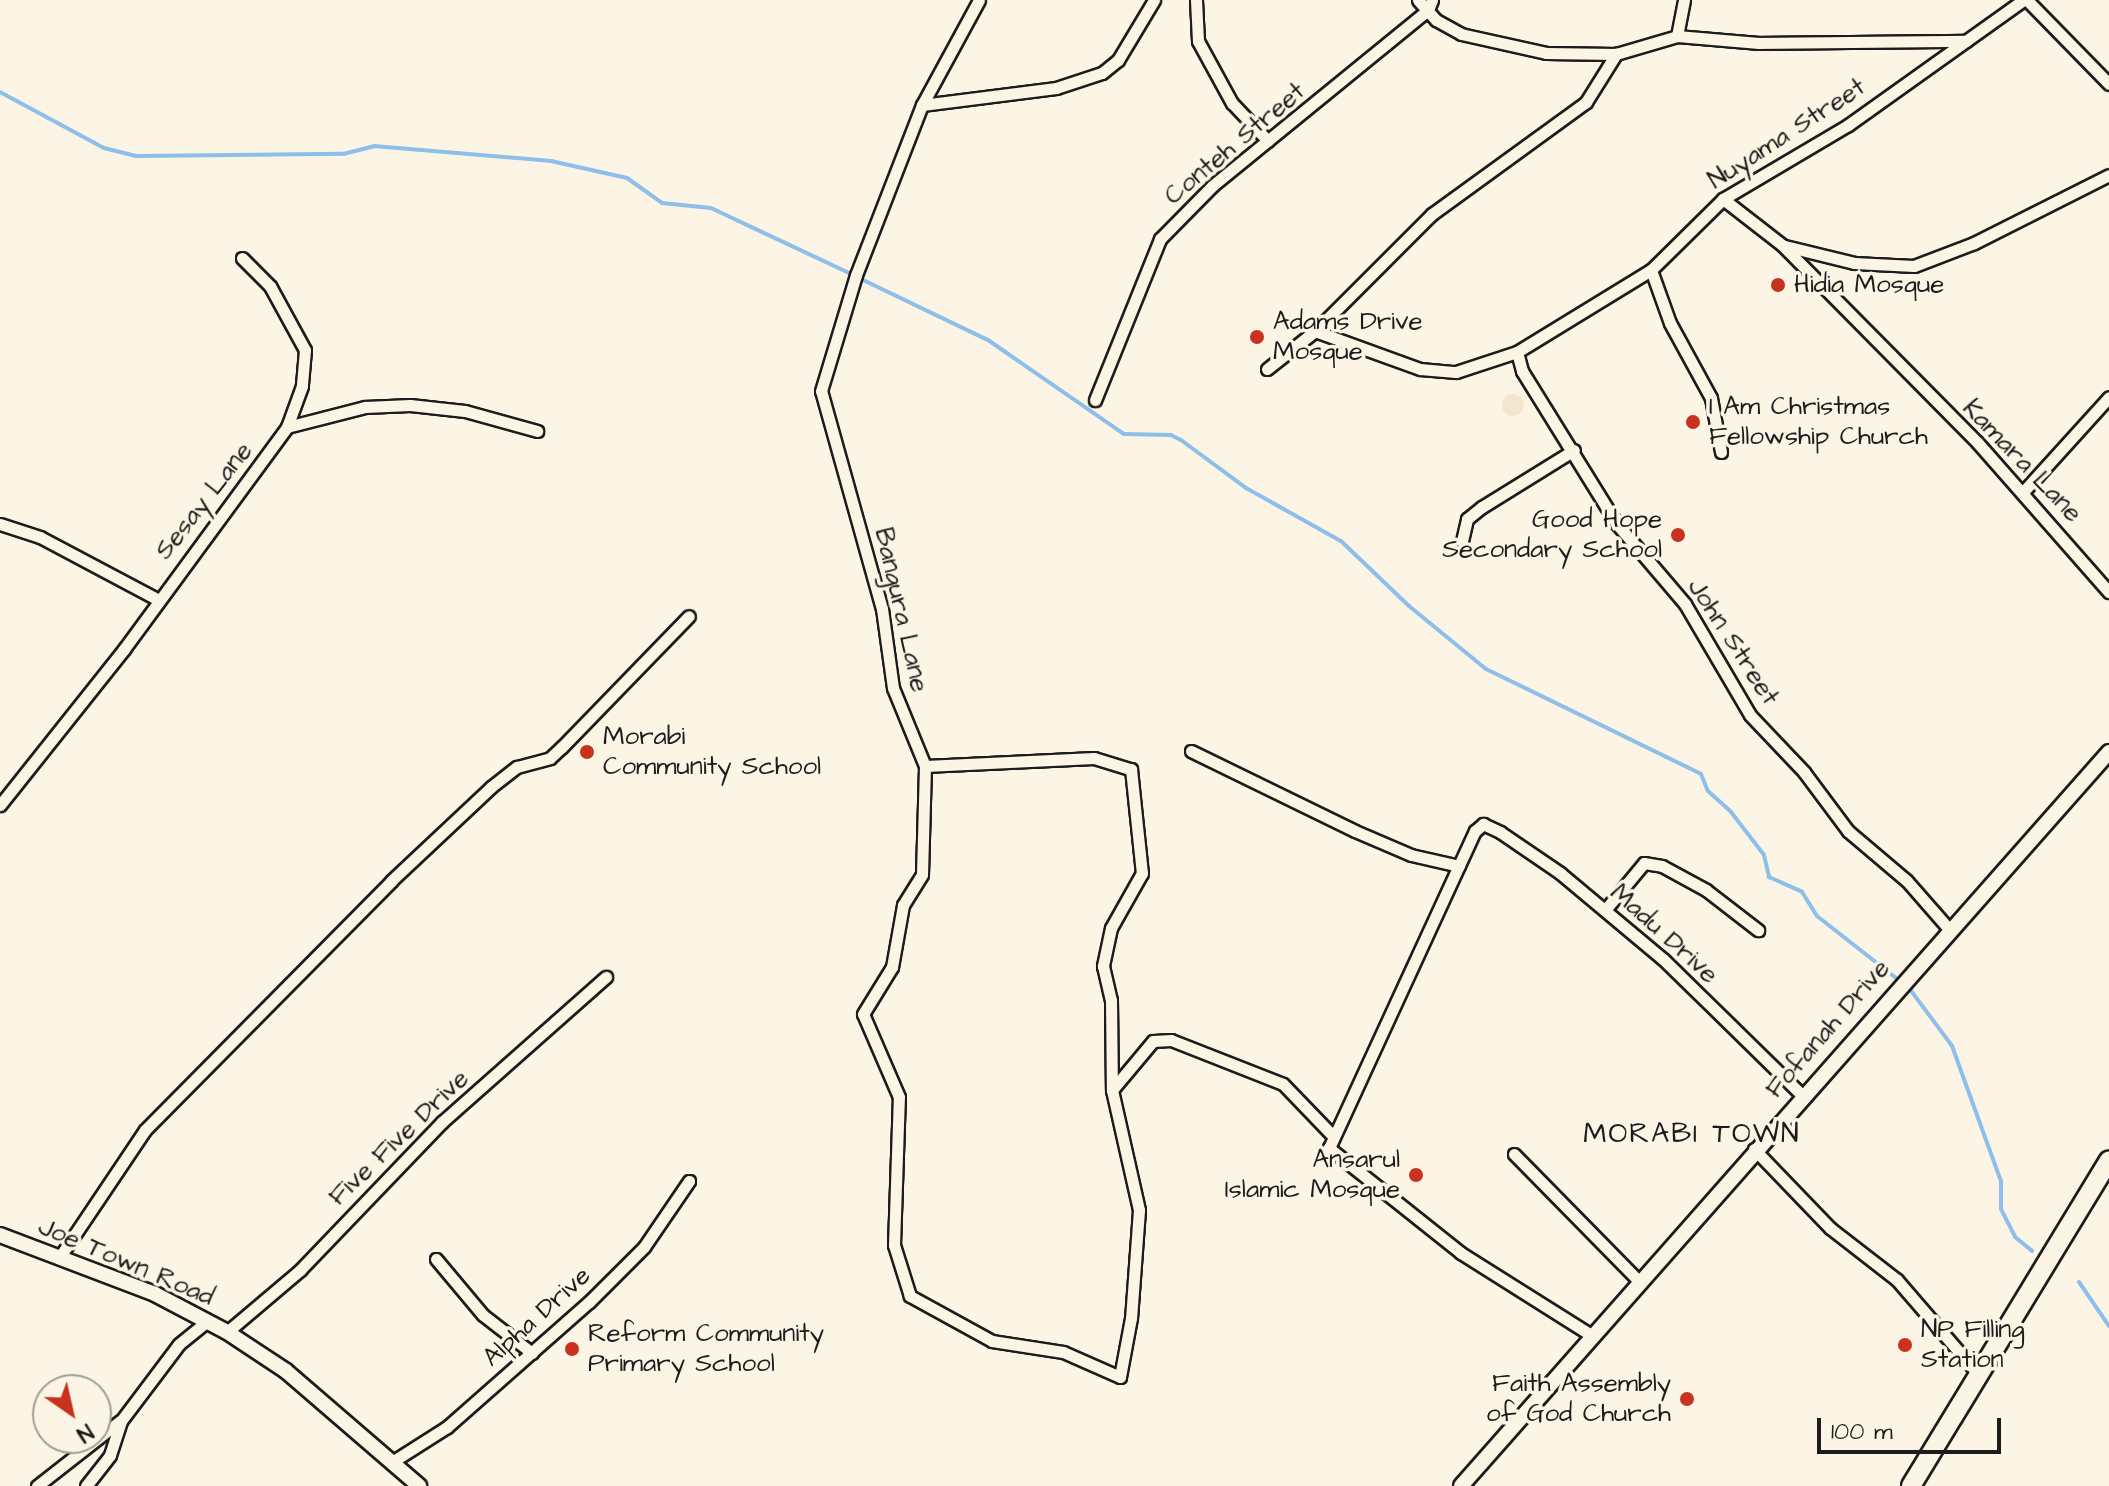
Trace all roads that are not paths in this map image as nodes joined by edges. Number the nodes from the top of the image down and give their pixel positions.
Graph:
1 (979, 0) edge
2 (1154, 0) edge
3 (1196, 0) edge
4 (1418, 0) edge
5 (1684, 0) edge
6 (2025, 0) edge
7 (1430, 5) edge
8 (1677, 36) junction
9 (1966, 41) junction
10 (1616, 54) junction
11 (2105, 69) edge
12 (2109, 84) edge
13 (922, 105) junction
14 (1268, 141) junction
15 (2109, 175) edge
16 (1723, 199) junction
17 (1782, 245) junction
18 (242, 258) dead end
19 (1651, 270) junction
20 (1315, 331) junction
21 (1517, 352) junction
22 (1267, 369) dead end
23 (2109, 397) edge
24 (1095, 400) dead end
25 (287, 427) junction
26 (537, 431) dead end
27 (1574, 450) junction
28 (1721, 452) dead end
29 (2023, 492) junction
30 (0, 524) edge
31 (1462, 541) dead end
32 (2109, 592) edge
33 (157, 599) junction
34 (689, 616) dead end
35 (1191, 751) dead end
36 (2109, 752) edge
37 (925, 766) junction
38 (0, 805) edge
39 (1459, 866) junction
40 (1605, 910) junction
41 (1948, 928) junction
42 (1758, 930) dead end
43 (606, 977) dead end
44 (1112, 1090) junction
45 (1802, 1095) junction
46 (1333, 1136) junction
47 (1754, 1149) junction
48 (1514, 1154) dead end
49 (2109, 1160) edge
50 (689, 1181) dead end
51 (2109, 1184) edge
52 (0, 1235) edge
53 (59, 1258) junction
54 (436, 1259) dead end
55 (1638, 1280) junction
56 (206, 1322) junction
57 (227, 1332) junction
58 (1591, 1335) junction
59 (532, 1353) junction
60 (1978, 1374) junction
61 (121, 1421) junction
62 (392, 1462) junction
63 (37, 1486) edge
64 (86, 1486) edge
65 (419, 1486) edge
66 (1461, 1486) edge
67 (1911, 1486) edge
68 (1923, 1486) edge

1 - 13 street, Bangura Lane
2 - 13 street
3 - 14 street
4 - 7 street
5 - 8 street
6 - 9 street, Nuyama Street
6 - 11 street
7 - 10 street
7 - 14 street, Conteh Street
8 - 9 street
8 - 10 street
9 - 16 street, Nuyama Street
10 - 20 street
11 - 12 street
13 - 37 street, Bangura Lane
14 - 24 street, Conteh Street
15 - 17 street
16 - 17 street, Kamara Lane
16 - 19 street, Nuyama Street
17 - 29 street, Kamara Lane
18 - 25 street, Sesay Lane
19 - 21 street, Nuyama Street
19 - 28 street
20 - 21 street, Nuyama Street
20 - 22 street
21 - 27 street, John Street
23 - 29 street
25 - 26 street
25 - 33 street, Sesay Lane
27 - 31 street
27 - 41 street, John Street
29 - 32 street, Kamara Lane
30 - 33 street
33 - 38 street, Sesay Lane
34 - 53 street
35 - 39 street
36 - 41 street, Fofanah Drive
37 - 44 street
37 - 44 street, Bangura Lane
39 - 40 street, Madu Drive
39 - 46 street
40 - 42 street
40 - 45 street, Madu Drive
41 - 45 street, Fofanah Drive
43 - 57 street, Five Five Drive
44 - 46 street
45 - 47 street, Fofanah Drive
46 - 58 street
47 - 55 street, Fofanah Drive
47 - 60 street
48 - 55 street
49 - 60 highway
50 - 59 street, Alpha Drive
51 - 68 highway
52 - 53 street, Joe Town Road
53 - 56 street, Joe Town Road
54 - 59 street
55 - 58 street, Fofanah Drive
56 - 57 street, Joe Town Road
56 - 61 street
57 - 62 street, Joe Town Road
58 - 66 street, Fofanah Drive
59 - 62 street, Alpha Drive
60 - 67 highway
61 - 63 street
61 - 64 street
62 - 65 street, Joe Town Road

